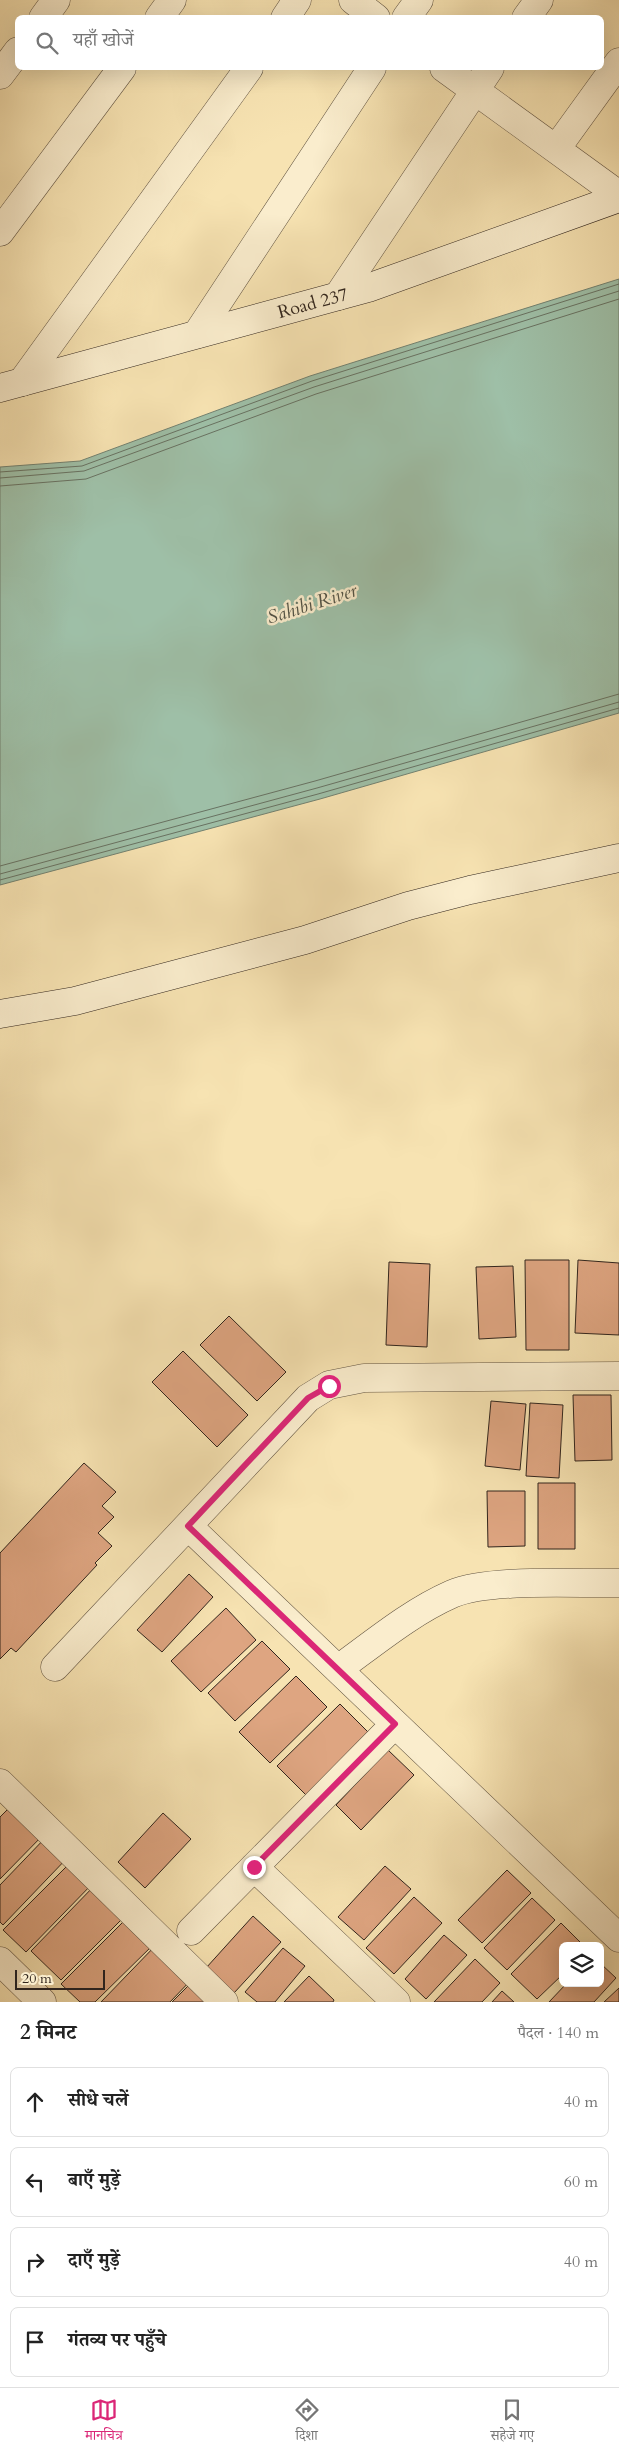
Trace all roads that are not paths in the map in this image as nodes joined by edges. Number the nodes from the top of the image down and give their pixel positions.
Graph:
1 (56, 0) edge
2 (172, 0) edge
3 (297, 0) edge
4 (353, 0) edge
5 (419, 0) edge
6 (539, 0) edge
7 (45, 15) edge
8 (161, 15) edge
9 (287, 15) edge
10 (372, 15) edge
11 (408, 15) edge
12 (528, 15) edge
13 (15, 56) edge
14 (619, 62) edge
15 (121, 70) edge
16 (247, 70) edge
17 (371, 70) edge
18 (447, 70) edge
19 (488, 70) edge
20 (0, 75) edge
21 (474, 89) junction
22 (556, 149) junction
23 (619, 197) edge
24 (0, 232) edge
25 (338, 296) junction
26 (198, 334) junction
27 (11, 385) edge
28 (619, 858) edge
29 (0, 1014) edge
30 (619, 1376) edge
31 (188, 1526) junction
32 (619, 1583) edge
33 (55, 1667) dead end
34 (338, 1669) junction
35 (395, 1724) junction
36 (0, 1783) edge
37 (254, 1867) junction
38 (614, 1922) edge
39 (190, 1931) dead end
40 (0, 1961) edge
41 (42, 2002) edge
42 (224, 2002) edge
43 (396, 2002) edge

1 - 7 street
2 - 8 street
3 - 9 street
4 - 10 street
5 - 11 street
6 - 12 street
13 - 20 street
14 - 22 street
15 - 24 street
16 - 27 street
17 - 26 street
18 - 21 street
19 - 21 street
21 - 22 street
21 - 25 street
22 - 23 street
23 - 25 street, Road 237
25 - 26 street, Road 237
26 - 27 street, Road 237
28 - 29 street
30 - 31 street
31 - 33 street
31 - 34 street
32 - 34 street
34 - 35 street
35 - 37 street
35 - 38 street
36 - 42 street
37 - 39 street
37 - 43 street
40 - 41 street

